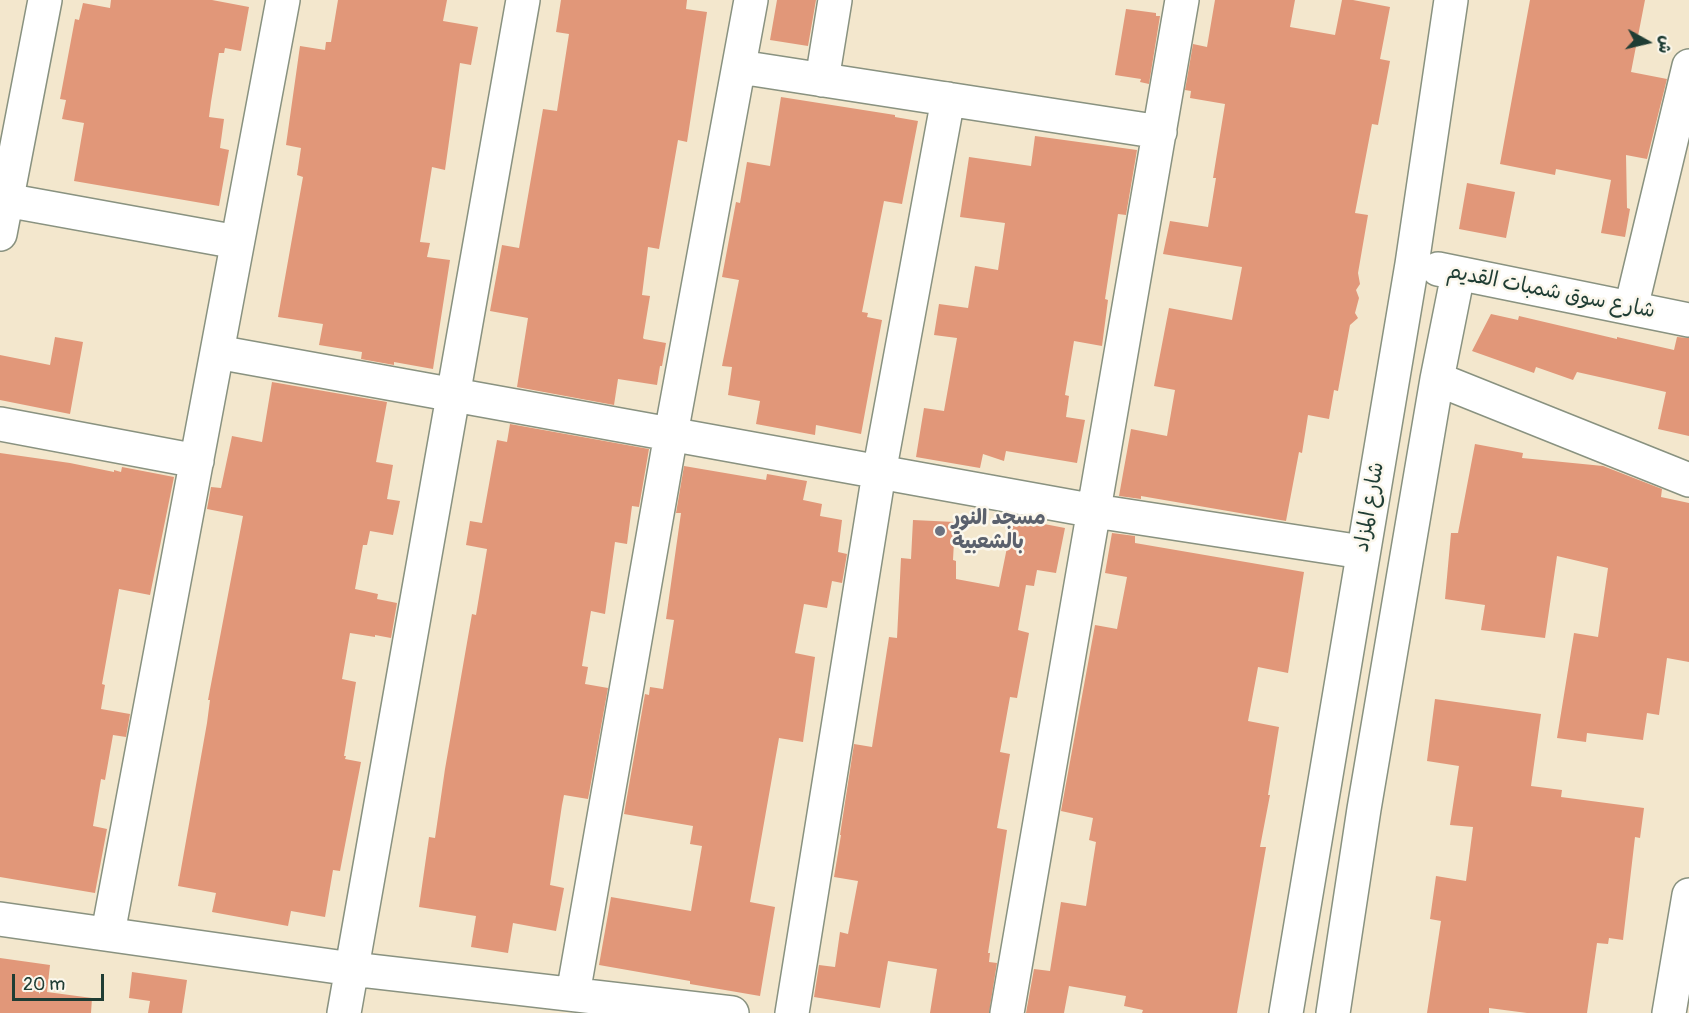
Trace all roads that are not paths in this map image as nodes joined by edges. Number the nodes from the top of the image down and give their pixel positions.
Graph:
1 (45, 0) edge
2 (283, 0) edge
3 (523, 0) edge
4 (751, 0) edge
5 (835, 0) edge
6 (1182, 0) edge
7 (1451, 0) edge
8 (1689, 66) edge
9 (740, 67) junction
10 (822, 80) junction
11 (948, 99) junction
12 (1160, 132) junction
13 (4, 199) edge
14 (0, 234) edge
15 (237, 242) junction
16 (1412, 264) junction
17 (1458, 273) junction
18 (1631, 308) junction
19 (1689, 320) edge
20 (217, 352) junction
21 (1437, 379) junction
22 (452, 396) junction
23 (0, 424) edge
24 (671, 434) junction
25 (197, 461) junction
26 (879, 473) junction
27 (1689, 480) edge
28 (1095, 511) junction
29 (1362, 552) junction
30 (1689, 895) edge
31 (0, 919) edge
32 (108, 933) junction
33 (1683, 962) edge
34 (352, 969) junction
35 (573, 993) junction
36 (344, 1013) edge
37 (732, 1013) edge
38 (792, 1013) edge
39 (1007, 1013) edge
40 (1286, 1013) edge
41 (1333, 1013) edge
42 (1669, 1013) edge

1 - 13 street
2 - 15 street
3 - 22 street
4 - 9 street
5 - 10 street
6 - 12 street
7 - 16 street, شارع المزاد
8 - 18 street
9 - 10 street
9 - 24 street
10 - 11 street
11 - 12 street
11 - 26 street
12 - 28 street
13 - 14 street
13 - 15 street
15 - 20 street
16 - 17 street, شارع سوق شمبات القديم
16 - 29 street, شارع المزاد
17 - 18 street, شارع سوق شمبات القديم
17 - 21 street
18 - 19 street, شارع سوق شمبات القديم
20 - 22 street
20 - 25 street
21 - 27 street
21 - 41 street
22 - 24 street
22 - 34 street
23 - 25 street
24 - 26 street
24 - 35 street
25 - 32 street
26 - 28 street
26 - 38 street
28 - 29 street
28 - 39 street
29 - 40 street, شارع المزاد
30 - 33 street
31 - 32 street
32 - 34 street
33 - 42 street
34 - 35 street
34 - 36 street
35 - 37 street

